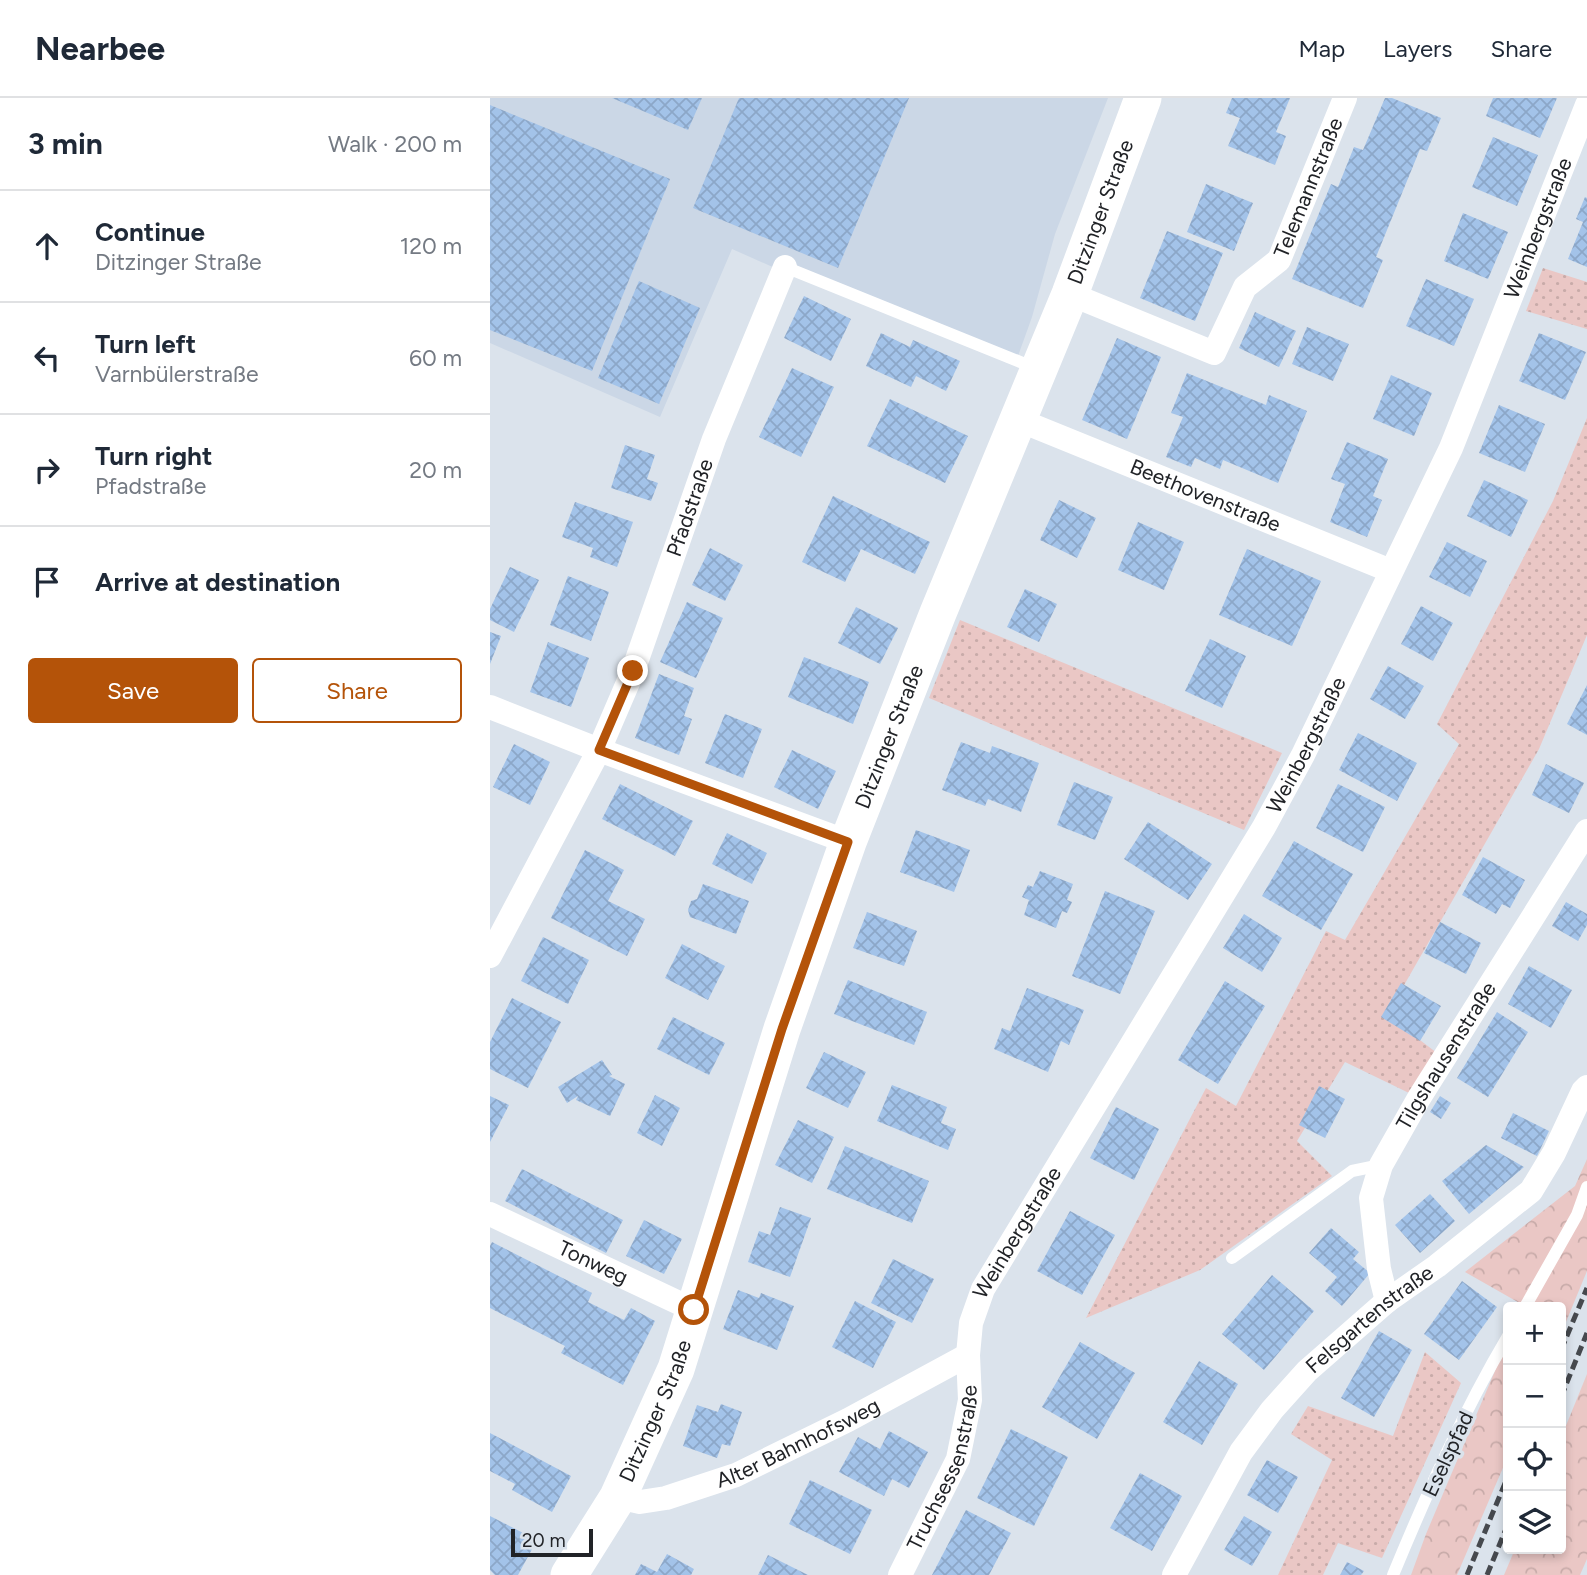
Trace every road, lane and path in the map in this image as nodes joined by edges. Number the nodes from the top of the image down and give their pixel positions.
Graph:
1 (1143, 98) edge
2 (1345, 98) edge
3 (1587, 105) edge
4 (785, 267) joint
5 (1070, 293) junction
6 (1039, 370) junction
7 (1018, 421) junction
8 (1391, 571) junction
9 (490, 707) edge
10 (599, 750) junction
11 (1587, 831) edge
12 (848, 842) junction
13 (490, 956) edge
14 (1587, 1087) edge
15 (1381, 1165) junction
16 (1587, 1187) edge
17 (490, 1214) edge
18 (1232, 1258) dead end
19 (1387, 1301) junction
20 (1528, 1302) edge
21 (694, 1310) junction
22 (1503, 1345) edge
23 (968, 1355) junction
24 (618, 1497) junction
25 (569, 1575) edge
26 (900, 1575) edge
27 (1174, 1575) edge
28 (1393, 1575) edge

1 - 5 street, Ditzinger Straße
2 - 5 street, Telemannstraße
3 - 8 street, Weinbergstraße
4 - 6 lane
4 - 10 street, Pfadstraße
5 - 6 street, Ditzinger Straße
6 - 7 street, Ditzinger Straße
7 - 8 street, Beethovenstraße
7 - 12 street, Ditzinger Straße
8 - 23 street, Weinbergstraße
9 - 10 street
10 - 12 street
10 - 13 street, Pfadstraße
11 - 15 street, Tilgshausenstraße
12 - 21 street, Ditzinger Straße
14 - 19 street, Felsgartenstraße
15 - 18 lane
15 - 19 street, Tilgshausenstraße
16 - 20 lane
17 - 21 street, Tonweg
19 - 27 street, Felsgartenstraße
21 - 24 street, Ditzinger Straße
22 - 28 lane, Eselspfad
23 - 24 street, Alter Bahnhofsweg
23 - 26 street, Truchsessenstraße
24 - 25 street, Ditzinger Straße

